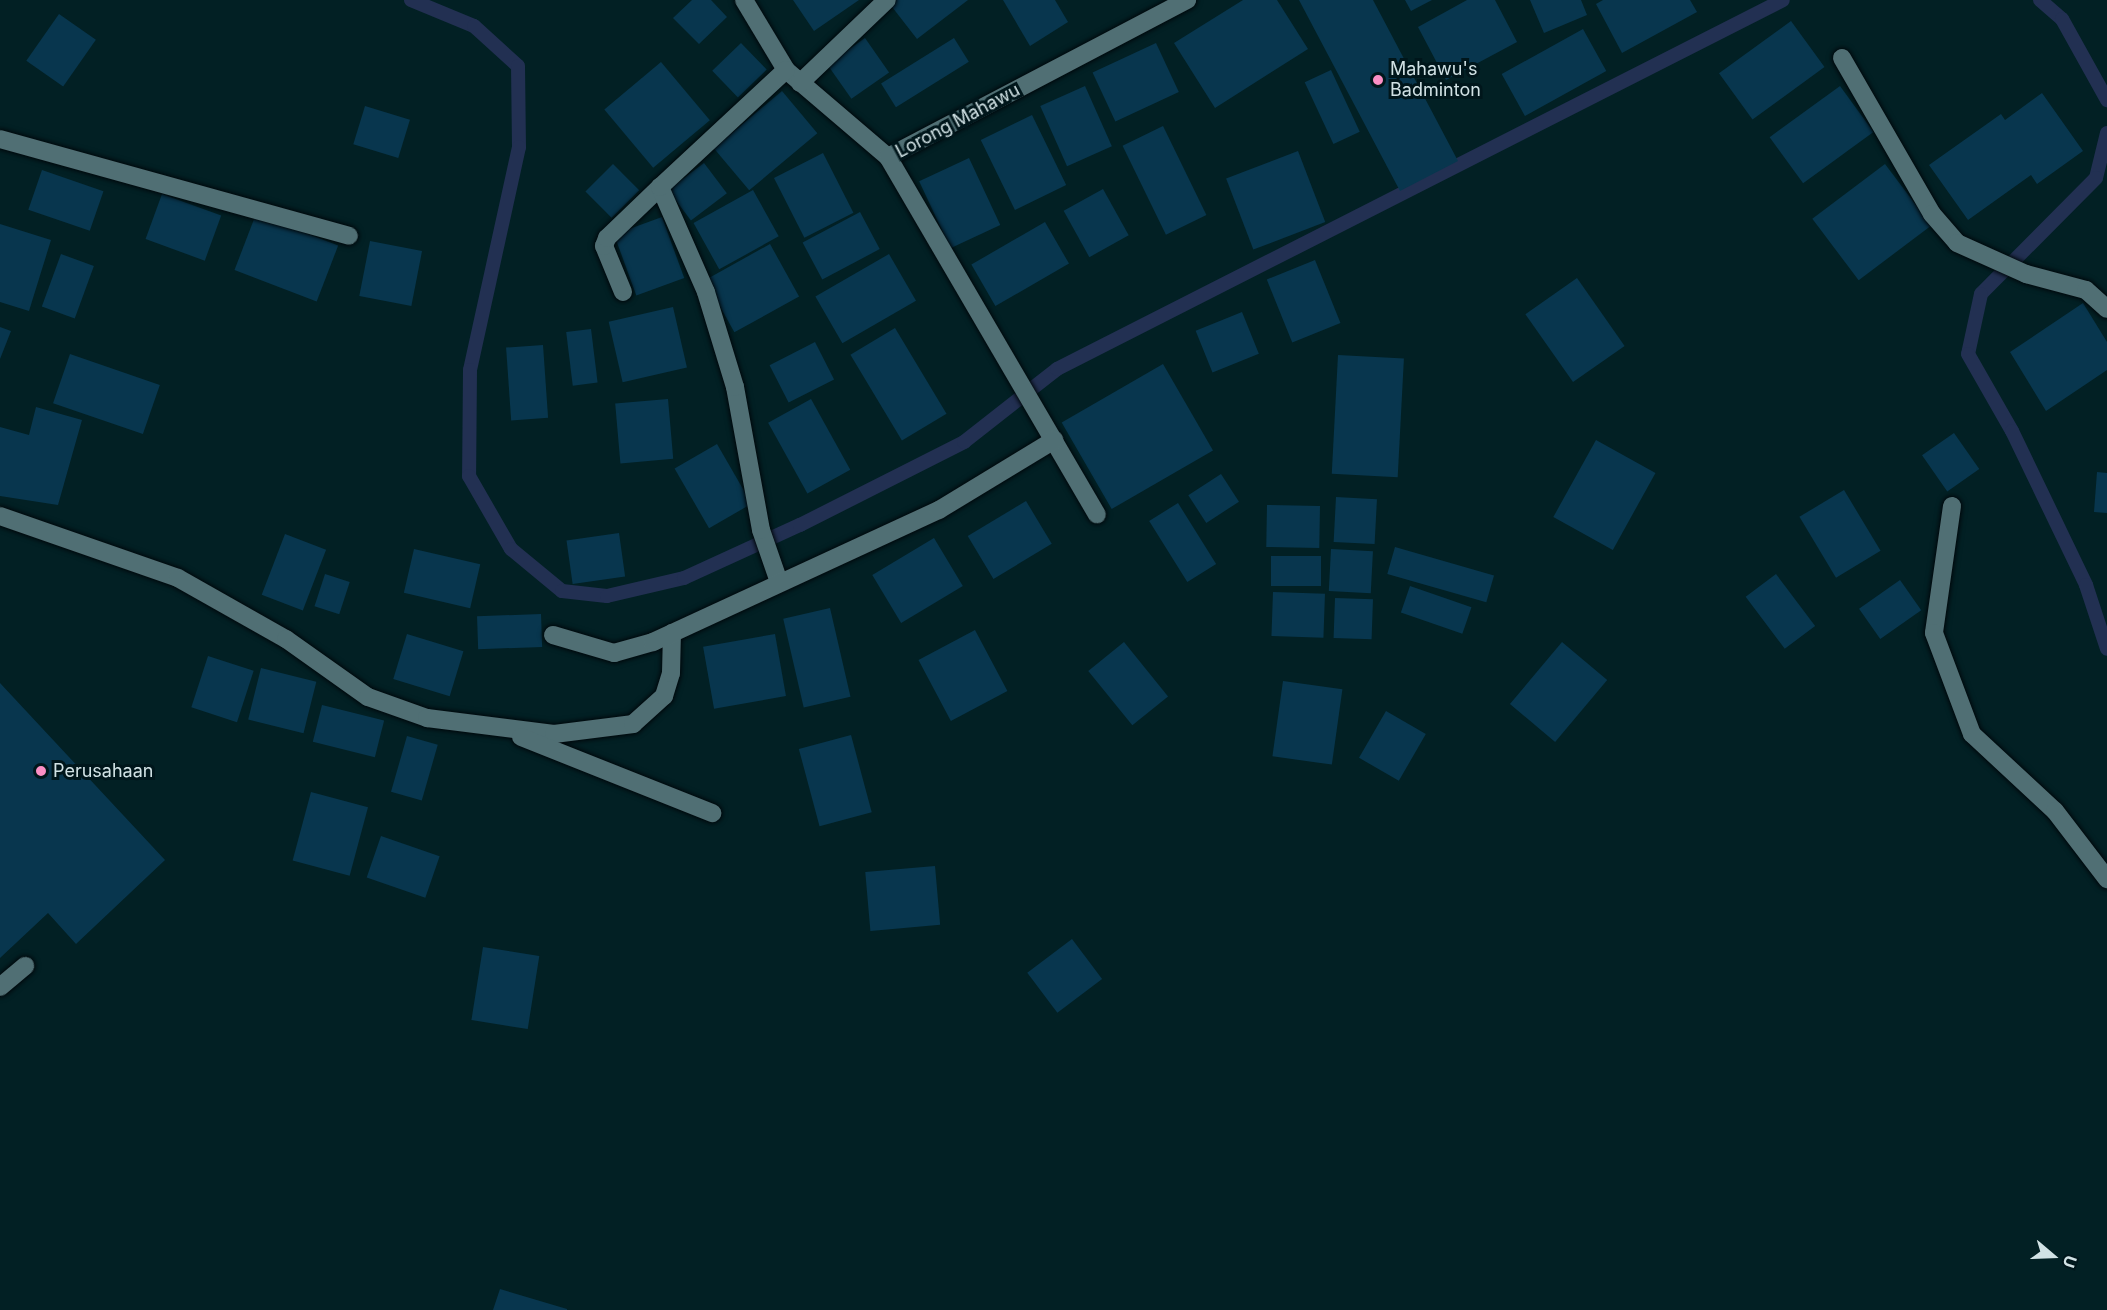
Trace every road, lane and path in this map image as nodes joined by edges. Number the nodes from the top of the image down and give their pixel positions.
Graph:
1 (744, 0) edge
2 (887, 0) edge
3 (1187, 0) edge
4 (1842, 58) dead end
5 (786, 70) junction
6 (800, 83) junction
7 (0, 139) edge
8 (888, 157) junction
9 (660, 187) junction
10 (349, 236) dead end
11 (623, 292) dead end
12 (2107, 309) edge
13 (1054, 440) junction
14 (1952, 506) dead end
15 (1097, 514) dead end
16 (0, 516) edge
17 (778, 578) junction
18 (672, 633) junction
19 (553, 635) dead end
20 (473, 721) junction
21 (712, 813) dead end
22 (2107, 879) edge
23 (26, 966) dead end
24 (0, 987) edge

1 - 5 street, Lorong Mahawu
2 - 6 street
3 - 8 street, Lorong Mahawu
4 - 12 street
5 - 6 street, Lorong Mahawu
5 - 9 street
6 - 8 street, Lorong Mahawu
7 - 10 street
8 - 13 street
9 - 11 street
9 - 17 street
13 - 15 street
13 - 17 street
14 - 22 street
16 - 20 street
17 - 18 street
18 - 19 street
18 - 20 street
20 - 21 street
23 - 24 street

